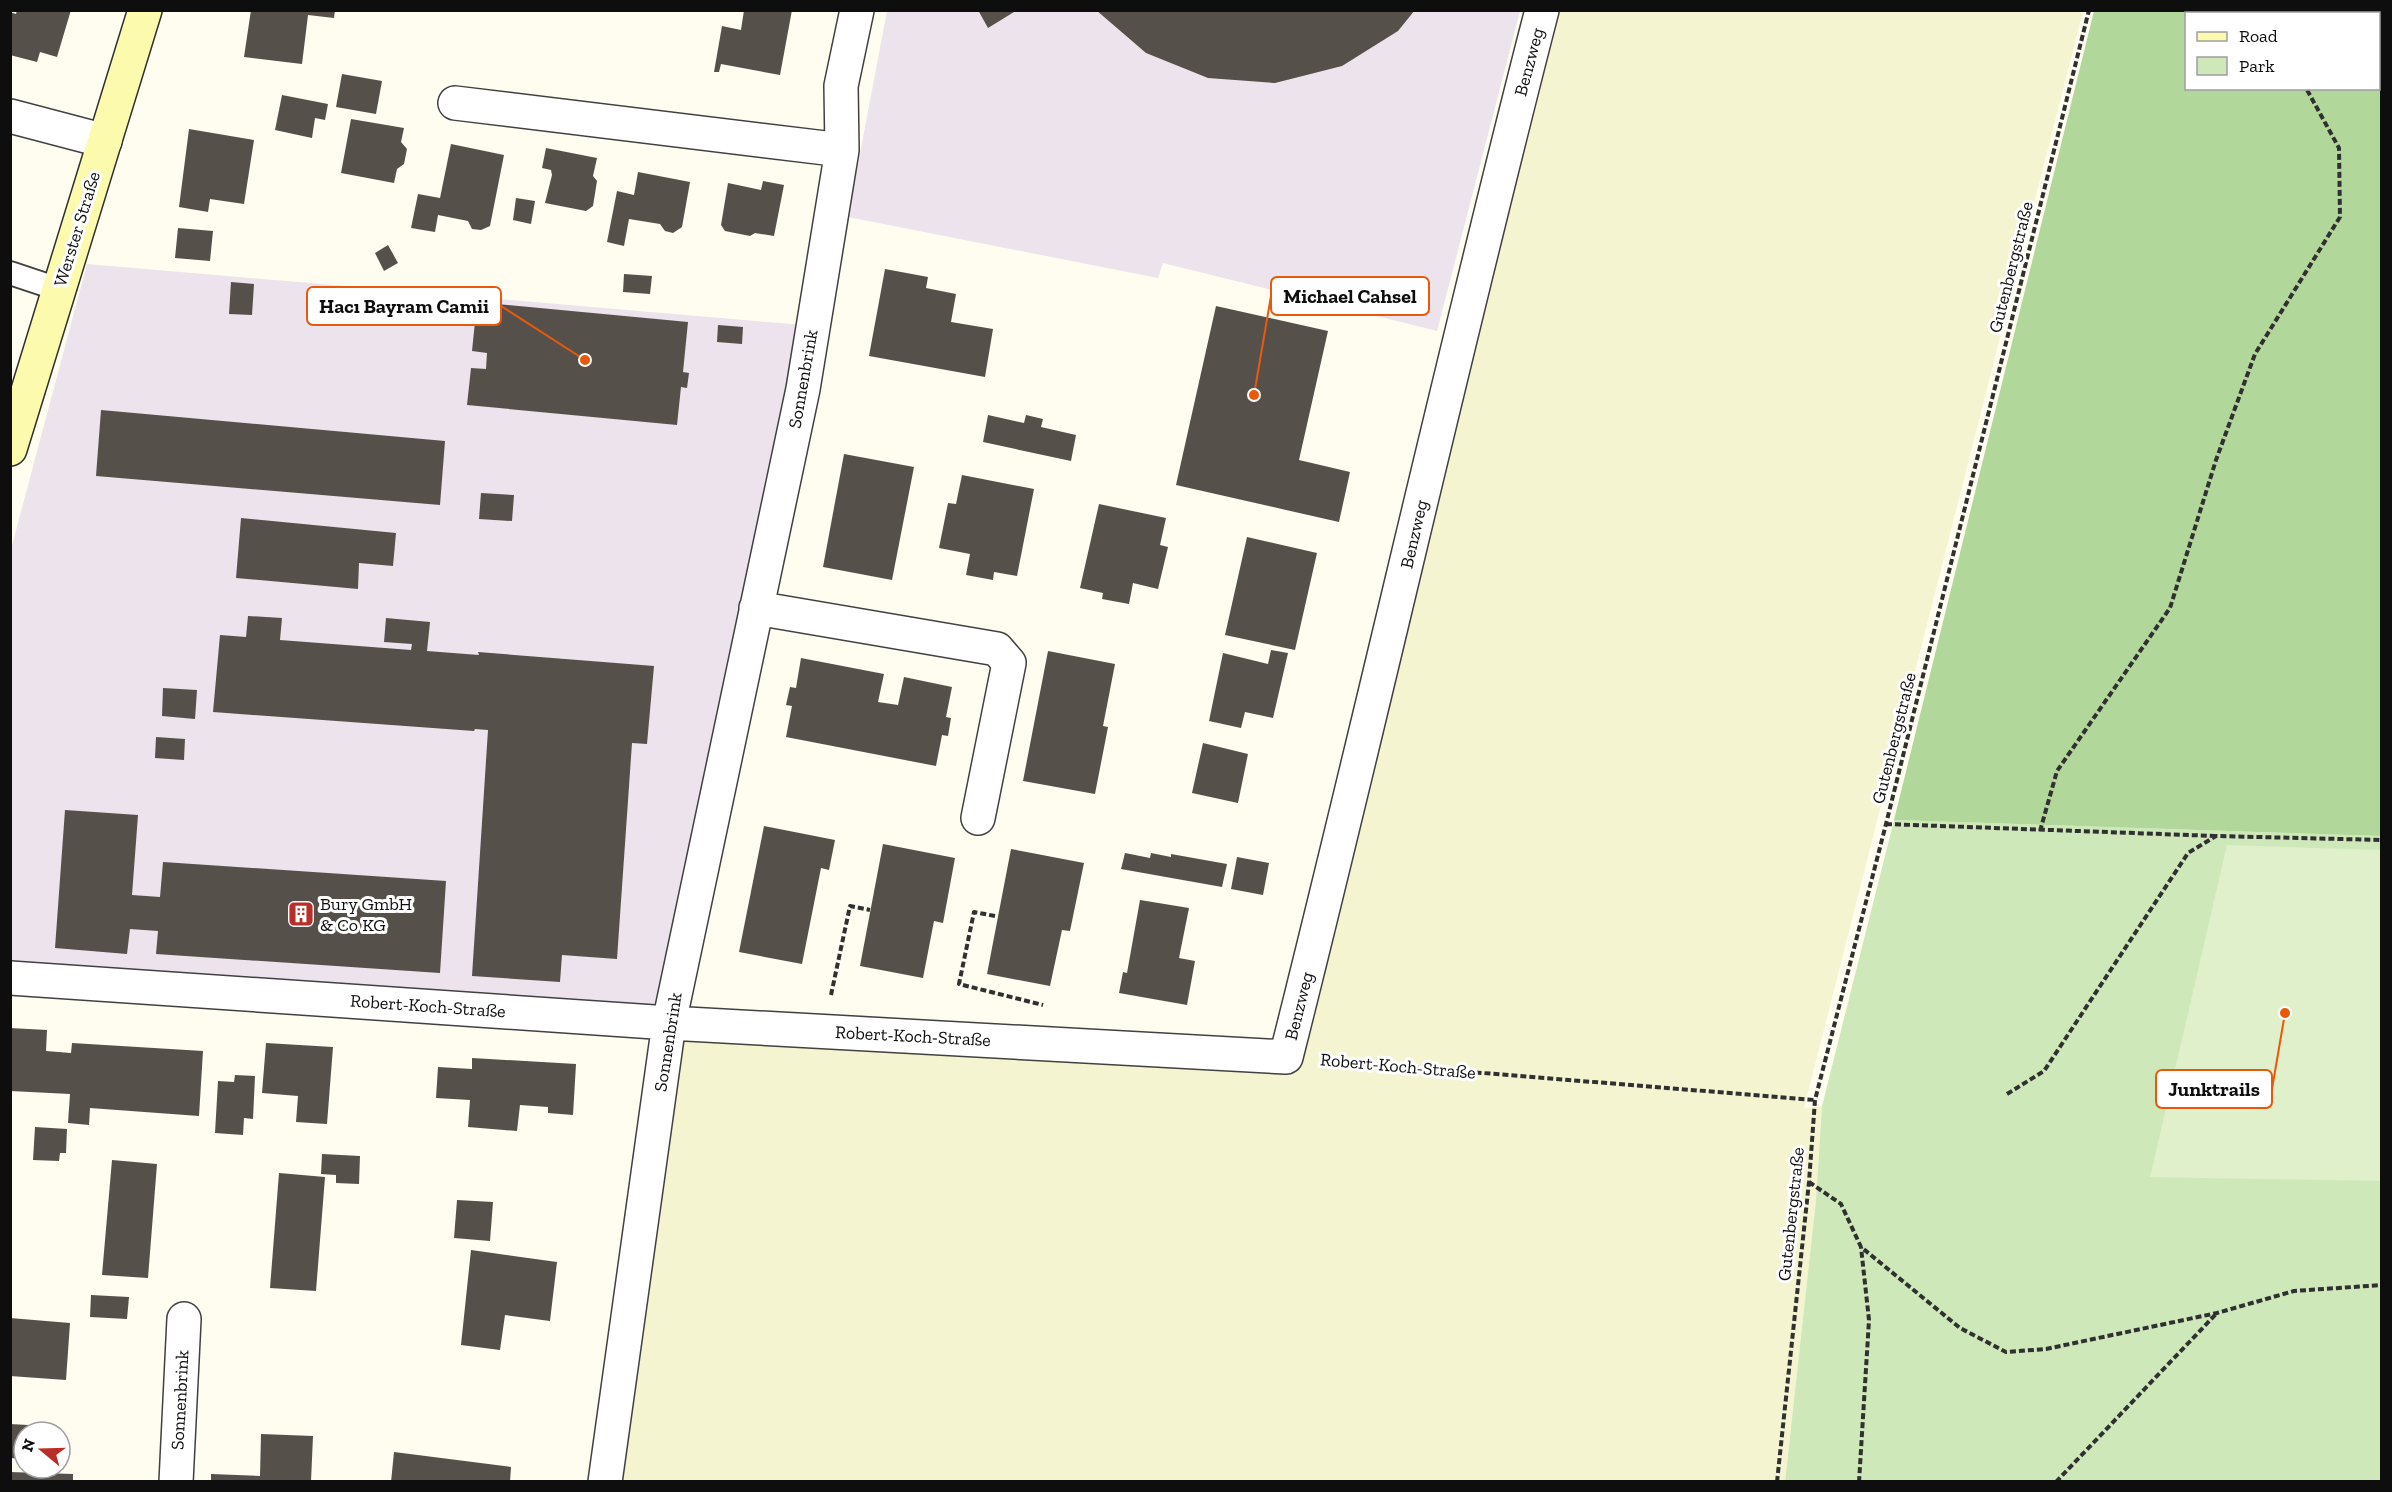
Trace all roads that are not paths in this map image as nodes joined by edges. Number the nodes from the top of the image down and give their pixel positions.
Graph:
1 (145, 10) edge
2 (857, 10) edge
3 (1542, 10) edge
4 (455, 103) dead end
5 (10, 116) edge
6 (105, 141) junction
7 (842, 150) junction
8 (10, 273) edge
9 (58, 289) junction
10 (10, 449) edge
11 (756, 608) junction
12 (978, 818) dead end
13 (10, 978) edge
14 (669, 1023) junction
15 (1286, 1057) joint
16 (184, 1319) dead end
17 (176, 1482) edge
18 (605, 1482) edge

1 - 6 main road, Werster Straße
2 - 7 street, Sonnenbrink
3 - 15 street, Benzweg
4 - 7 street
5 - 6 street
6 - 9 main road, Werster Straße
7 - 11 street, Sonnenbrink
8 - 9 lane
9 - 10 main road, Werster Straße
11 - 12 street
11 - 14 street, Sonnenbrink
13 - 14 street, Robert-Koch-Straße
14 - 15 street, Robert-Koch-Straße
14 - 18 street, Sonnenbrink
16 - 17 street, Sonnenbrink

